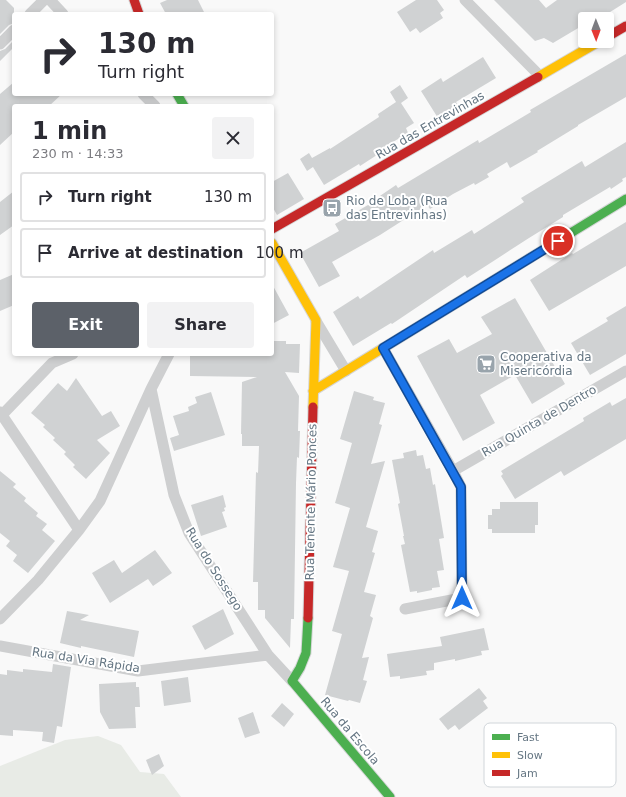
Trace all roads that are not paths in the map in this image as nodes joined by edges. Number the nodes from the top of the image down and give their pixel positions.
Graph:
1 (44, 0) edge
2 (50, 0) edge
3 (134, 0) edge
4 (465, 0) edge
5 (32, 12) edge
6 (62, 12) edge
7 (138, 12) edge
8 (626, 26) edge
9 (12, 32) edge
10 (614, 33) edge
11 (0, 44) edge
12 (587, 48) edge
13 (539, 75) junction
14 (145, 96) edge
15 (153, 104) edge
16 (626, 199) edge
17 (274, 228) edge
18 (274, 246) edge
19 (316, 320) junction
20 (383, 348) junction
21 (68, 356) edge
22 (168, 356) edge
23 (346, 371) junction
24 (626, 371) edge
25 (151, 389) junction
26 (313, 391) junction
27 (1, 413) edge
28 (453, 471) junction
29 (79, 530) junction
30 (406, 609) dead end
31 (0, 619) edge
32 (0, 646) edge
33 (268, 655) junction
34 (292, 681) junction
35 (390, 797) edge

1 - 5 street
2 - 6 street
3 - 7 street
4 - 13 street
8 - 10 street
9 - 11 street
12 - 13 street, Rua das Entrevinhas
13 - 17 street, Rua das Entrevinhas
14 - 15 street
16 - 20 street
18 - 19 street
19 - 23 street
19 - 26 street, Rua Tenente Mário Ponces
20 - 23 street
20 - 28 street
21 - 27 street
22 - 25 street
23 - 26 street
24 - 28 street, Rua Quinta de Dentro
25 - 29 street
25 - 33 street, Rua do Sossego
26 - 34 street, Rua Tenente Mário Ponces
27 - 29 street
28 - 30 street
29 - 31 street
32 - 33 street, Rua da Via Rápida
33 - 34 street, Rua do Sossego
34 - 35 street, Rua da Escola

